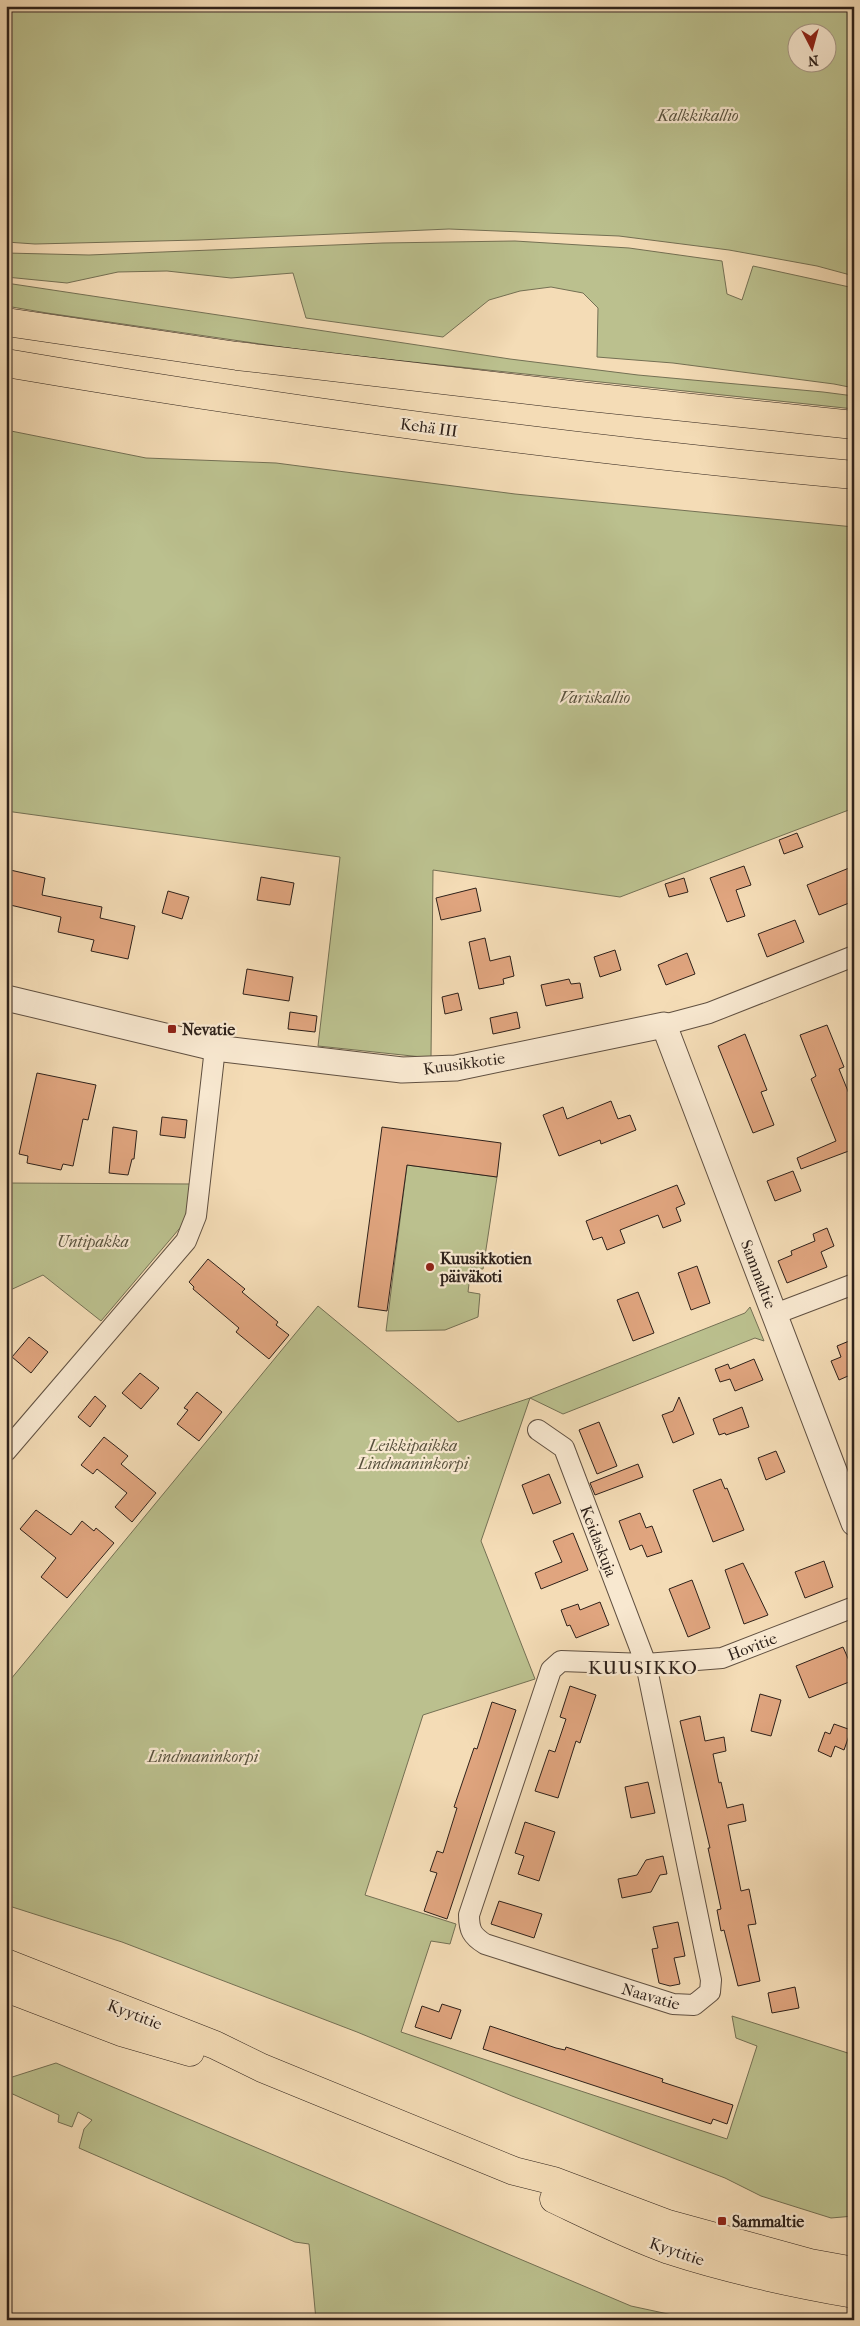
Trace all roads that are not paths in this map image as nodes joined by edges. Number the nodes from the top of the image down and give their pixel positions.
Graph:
1 (6, 322) edge
2 (6, 363) edge
3 (854, 425) edge
4 (854, 475) edge
5 (854, 956) edge
6 (6, 998) edge
7 (664, 1025) junction
8 (215, 1048) junction
9 (854, 1284) edge
10 (775, 1314) junction
11 (538, 1430) dead end
12 (6, 1452) edge
13 (854, 1523) edge
14 (854, 1607) edge
15 (646, 1664) junction
16 (6, 1963) edge
17 (6, 1988) edge
18 (262, 2068) junction
19 (514, 2172) junction
20 (854, 2271) edge
21 (854, 2294) edge

1 - 3 main road
2 - 4 main road, Kehä III
5 - 7 street, Kuusikkotie
6 - 8 street, Kuusikkotie
7 - 8 street, Kuusikkotie
7 - 10 street, Sammaltie
8 - 12 street
9 - 10 street
10 - 13 street, Sammaltie
11 - 15 street, Keidaskuja
14 - 15 street, Hovitie
15 - 15 street, Naavatie
16 - 18 main road, Kyytitie
17 - 18 main road, Kyytitie
18 - 19 main road, Kyytitie
19 - 20 main road, Kyytitie
19 - 21 main road, Kyytitie

